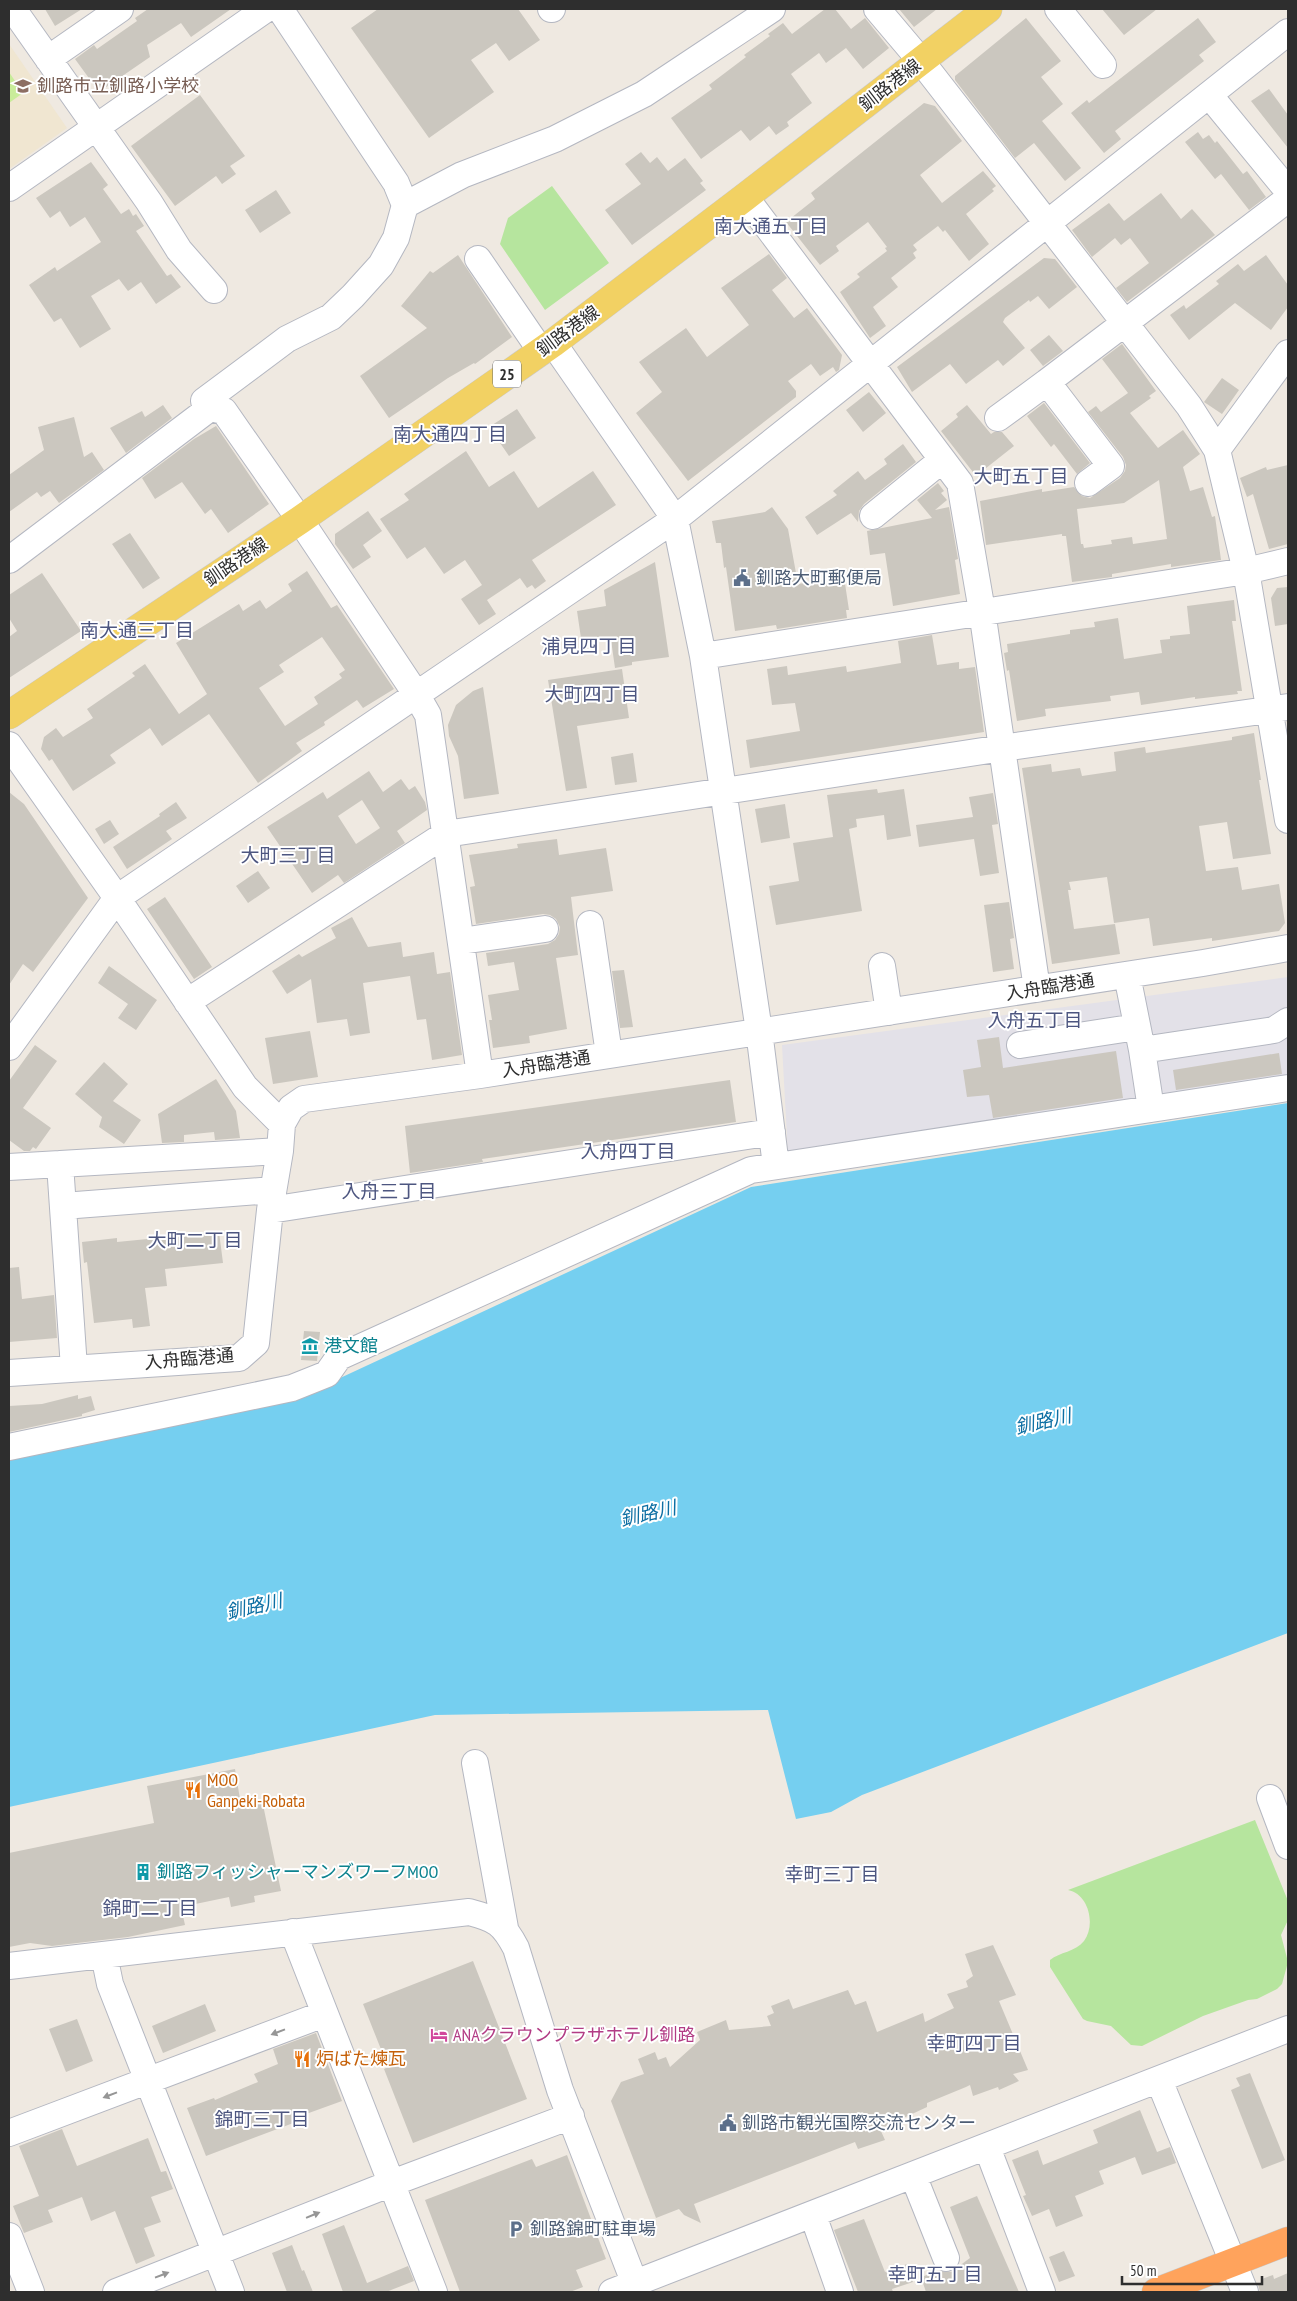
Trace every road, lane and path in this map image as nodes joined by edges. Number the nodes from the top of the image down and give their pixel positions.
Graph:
1 (13, 9) edge
2 (120, 9) edge
3 (266, 9) edge
4 (280, 9) edge
5 (772, 9) edge
6 (878, 9) edge
7 (988, 9) edge
8 (1058, 9) edge
9 (1288, 32) edge
10 (48, 59) junction
11 (921, 61) junction
12 (1103, 65) dead end
13 (1210, 96) junction
14 (96, 127) junction
15 (9, 188) edge
16 (1288, 192) edge
17 (745, 197) junction
18 (1288, 199) edge
19 (405, 204) junction
20 (1048, 223) junction
21 (478, 259) dead end
22 (214, 290) dead end
23 (1124, 322) junction
24 (547, 347) junction
25 (1288, 353) edge
26 (871, 363) junction
27 (1047, 382) junction
28 (210, 408) junction
29 (998, 418) dead end
30 (1217, 450) junction
31 (942, 460) junction
32 (1088, 483) dead end
33 (873, 516) dead end
34 (675, 518) junction
35 (300, 520) junction
36 (9, 560) edge
37 (1288, 561) edge
38 (1246, 570) junction
39 (982, 612) junction
40 (702, 656) junction
41 (416, 694) junction
42 (1280, 708) edge
43 (9, 715) edge
44 (9, 745) edge
45 (1002, 748) junction
46 (723, 791) junction
47 (1288, 820) edge
48 (446, 834) junction
49 (117, 898) junction
50 (590, 924) dead end
51 (545, 929) dead end
52 (461, 941) junction
53 (1288, 948) edge
54 (882, 966) dead end
55 (1127, 975) junction
56 (1037, 989) junction
57 (187, 1002) junction
58 (889, 1012) junction
59 (1288, 1022) edge
60 (759, 1031) junction
61 (1139, 1038) junction
62 (1020, 1045) dead end
63 (9, 1047) edge
64 (609, 1054) junction
65 (480, 1075) junction
66 (1288, 1088) edge
67 (1152, 1109) junction
68 (282, 1124) junction
69 (772, 1132) junction
70 (280, 1151) junction
71 (60, 1164) junction
72 (776, 1166) junction
73 (9, 1167) edge
74 (272, 1200) junction
75 (63, 1206) junction
76 (74, 1368) junction
77 (9, 1373) edge
78 (9, 1447) edge
79 (475, 1762) dead end
80 (1270, 1798) dead end
81 (1288, 1846) edge
82 (505, 1928) junction
83 (293, 1932) junction
84 (104, 1955) junction
85 (9, 1966) edge
86 (324, 2014) junction
87 (1288, 2029) edge
88 (149, 2080) junction
89 (1159, 2080) junction
90 (571, 2116) junction
91 (9, 2133) edge
92 (987, 2147) junction
93 (913, 2175) junction
94 (392, 2183) junction
95 (813, 2214) junction
96 (9, 2236) edge
97 (1288, 2241) edge
98 (216, 2254) junction
99 (946, 2258) dead end
100 (1233, 2262) junction
101 (628, 2289) edge
102 (31, 2292) edge
103 (116, 2292) edge
104 (232, 2292) edge
105 (434, 2292) edge
106 (840, 2292) edge
107 (1042, 2292) edge
108 (1156, 2292) edge
109 (1245, 2292) edge

1 - 10 street
2 - 10 street
3 - 14 street
4 - 19 street
5 - 19 street
6 - 11 street
7 - 11 main road, 釧路港線 / 25
8 - 12 street
9 - 13 street
10 - 14 street
11 - 17 main road, 釧路港線 / 25
11 - 20 street
13 - 16 street
13 - 20 street
14 - 15 street
14 - 22 street
17 - 24 main road, 釧路港線 / 25
17 - 26 street
18 - 23 street
19 - 28 street
20 - 23 street
20 - 26 street
21 - 24 street
23 - 27 street
23 - 30 street
24 - 34 street
24 - 35 main road, 釧路港線 / 25
25 - 30 street
26 - 31 street
26 - 34 street
27 - 29 street
27 - 32 street
28 - 35 street
28 - 36 street
30 - 38 street
31 - 33 street
31 - 39 street
34 - 40 street
34 - 41 street
35 - 41 street
35 - 43 main road, 釧路港線 / 25
37 - 38 street
38 - 39 street
38 - 42 street
39 - 40 street
39 - 45 street
40 - 46 street
41 - 48 street
41 - 49 street
42 - 45 street
42 - 47 street
44 - 49 street
45 - 46 street
45 - 56 street
46 - 48 street
46 - 60 street
48 - 52 street
48 - 57 street
49 - 57 street
49 - 63 street
50 - 64 street
51 - 52 street
52 - 65 street
53 - 55 street, 入舟臨港通
54 - 58 street
55 - 56 street, 入舟臨港通
55 - 61 street
56 - 58 street, 入舟臨港通
57 - 68 street
58 - 60 street, 入舟臨港通
59 - 61 street
60 - 64 street, 入舟臨港通
60 - 69 street
61 - 62 street
61 - 67 street
64 - 65 street, 入舟臨港通
65 - 68 street, 入舟臨港通
66 - 67 street
67 - 72 street
68 - 70 street, 入舟臨港通
69 - 72 street
69 - 74 street
70 - 71 street
70 - 74 street, 入舟臨港通
71 - 73 street
71 - 75 street
72 - 78 street
74 - 75 street
74 - 76 street, 入舟臨港通
75 - 76 street
76 - 77 street, 入舟臨港通
79 - 82 street
80 - 81 street
82 - 83 street
82 - 90 street
83 - 84 street
83 - 86 street
84 - 85 street
84 - 88 street
86 -> 88 street
86 - 94 street
87 - 89 street
88 -> 91 street
88 - 98 street
89 - 92 street
89 - 100 street
90 - 94 street
90 - 101 street
92 - 93 street
92 - 107 street
93 - 95 street
93 - 99 street
98 -> 94 street
94 - 105 street
95 - 101 street
95 - 106 street
96 - 102 street
97 - 100 highway
103 -> 98 street
98 - 104 street
100 - 108 highway
100 - 109 street

